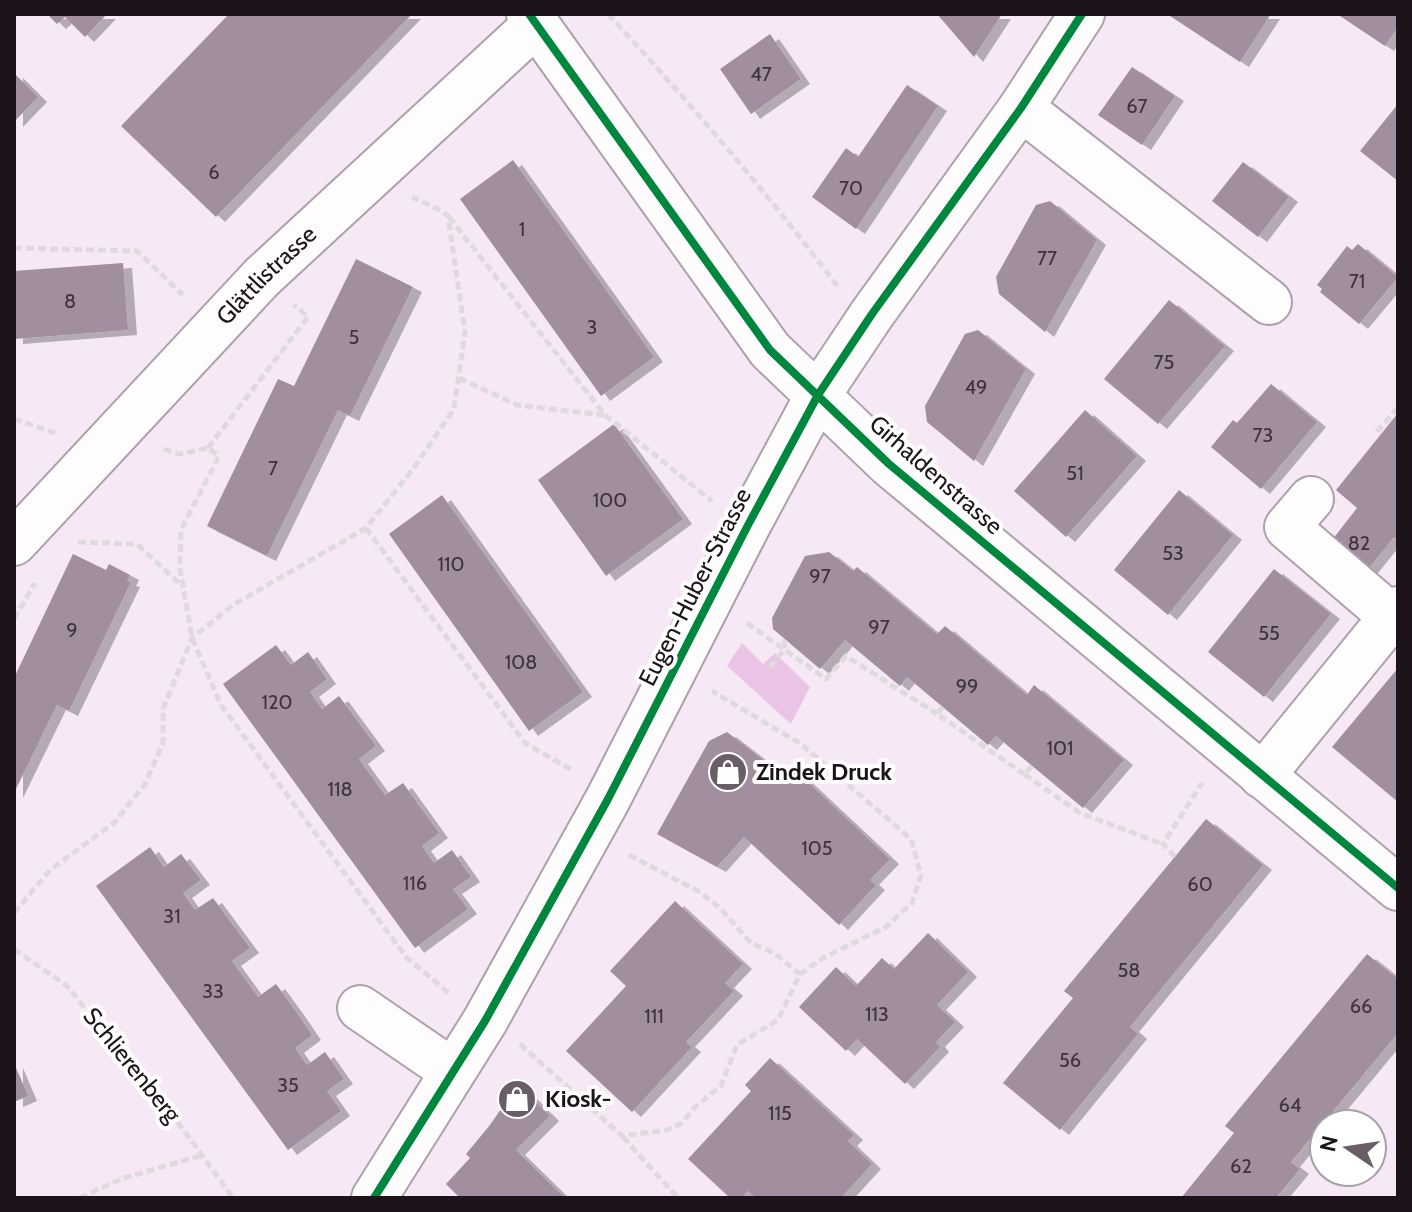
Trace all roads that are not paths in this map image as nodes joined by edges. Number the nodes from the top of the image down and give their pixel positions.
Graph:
1 (1082, 14) edge
2 (532, 19) edge
3 (1021, 108) junction
4 (1269, 302) dead end
5 (818, 395) junction
6 (1311, 499) dead end
7 (14, 543) edge
8 (1395, 613) edge
9 (1262, 776) junction
10 (1398, 888) edge
11 (360, 1008) dead end
12 (452, 1071) junction
13 (374, 1198) edge

1 - 3 street, Eugen-Huber-Strasse
2 - 5 street, Girhaldenstrasse
2 - 7 street, Glättlistrasse
3 - 4 street
3 - 5 street, Eugen-Huber-Strasse
5 - 9 street, Girhaldenstrasse
5 - 12 street, Eugen-Huber-Strasse
6 - 8 street
8 - 9 street
9 - 10 street, Girhaldenstrasse
11 - 12 street
12 - 13 street, Eugen-Huber-Strasse

